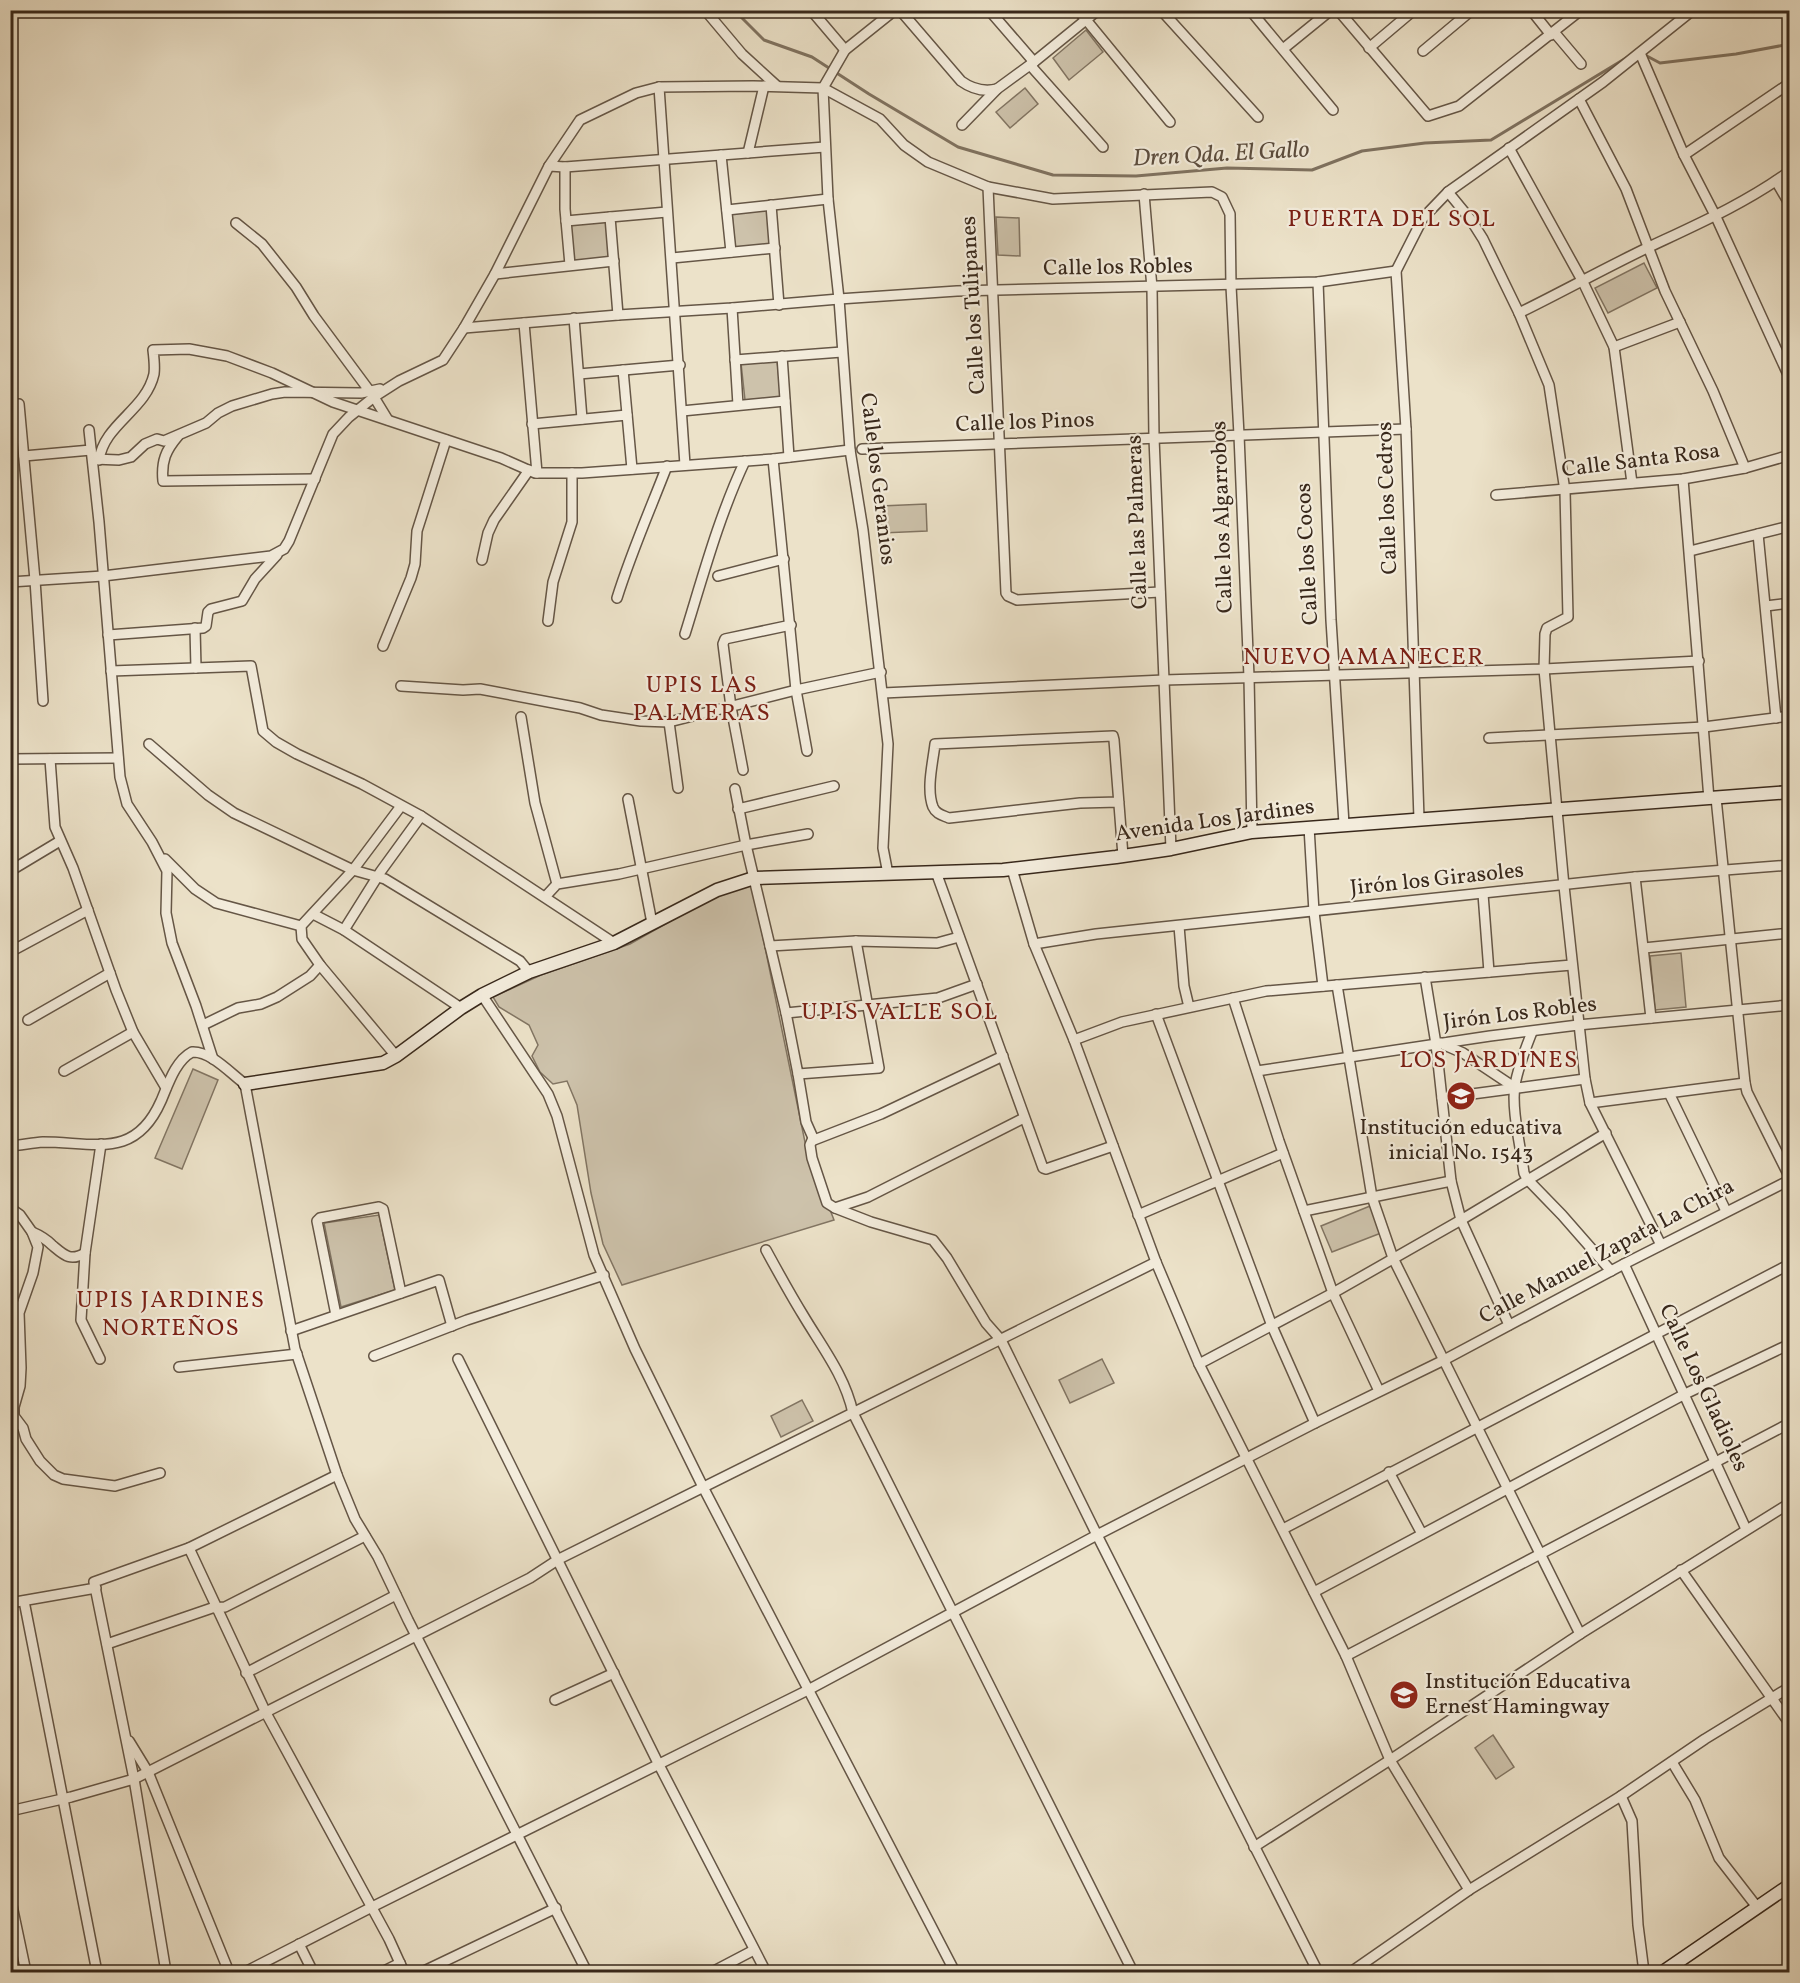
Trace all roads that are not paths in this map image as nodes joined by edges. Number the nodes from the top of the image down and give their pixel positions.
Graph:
1 (705, 10) edge
2 (811, 10) edge
3 (897, 10) edge
4 (989, 10) edge
5 (1078, 10) edge
6 (1098, 10) edge
7 (1161, 10) edge
8 (1250, 10) edge
9 (1331, 10) edge
10 (1338, 10) edge
11 (1414, 10) edge
12 (1472, 10) edge
13 (1531, 10) edge
14 (1581, 10) edge
15 (1693, 10) edge
16 (1087, 20) junction
17 (1553, 33) junction
18 (1369, 48) junction
19 (1283, 49) junction
20 (845, 50) junction
21 (1423, 51) dead end
22 (1640, 53) junction
23 (1032, 64) junction
24 (1581, 64) dead end
25 (1790, 83) edge
26 (764, 86) junction
27 (777, 86) junction
28 (659, 87) junction
29 (823, 88) junction
30 (997, 89) junction
31 (1579, 99) junction
32 (1333, 110) dead end
33 (1258, 117) dead end
34 (1170, 122) dead end
35 (962, 125) dead end
36 (825, 147) junction
37 (1103, 147) dead end
38 (1509, 148) junction
39 (748, 153) junction
40 (721, 155) junction
41 (1684, 155) junction
42 (663, 159) junction
43 (549, 166) junction
44 (565, 167) junction
45 (1790, 171) edge
46 (1776, 181) junction
47 (988, 187) junction
48 (1448, 192) junction
49 (1144, 194) junction
50 (828, 199) junction
51 (771, 205) junction
52 (1790, 205) edge
53 (727, 210) junction
54 (667, 212) junction
55 (610, 217) junction
56 (1716, 217) junction
57 (566, 220) junction
58 (236, 223) dead end
59 (775, 248) junction
60 (1648, 248) junction
61 (731, 252) junction
62 (672, 258) junction
63 (614, 261) junction
64 (570, 265) junction
65 (1396, 271) junction
66 (495, 274) junction
67 (1318, 282) junction
68 (1584, 282) junction
69 (1231, 286) junction
70 (1152, 288) junction
71 (993, 290) junction
72 (839, 299) junction
73 (779, 305) junction
74 (732, 308) junction
75 (676, 311) junction
76 (1518, 313) junction
77 (618, 315) junction
78 (574, 318) junction
79 (524, 322) junction
80 (1680, 322) junction
81 (464, 328) junction
82 (1614, 347) junction
83 (842, 352) junction
84 (782, 356) junction
85 (735, 360) junction
86 (680, 365) junction
87 (623, 370) junction
88 (579, 374) junction
89 (1790, 379) edge
90 (313, 394) junction
91 (372, 394) junction
92 (785, 401) junction
93 (19, 404) dead end
94 (738, 405) junction
95 (358, 410) junction
96 (682, 411) junction
97 (627, 415) junction
98 (582, 419) junction
99 (388, 420) junction
100 (532, 424) junction
101 (1406, 429) junction
102 (89, 430) dead end
103 (1322, 432) junction
104 (179, 435) junction
105 (1239, 435) junction
106 (1154, 438) junction
107 (446, 440) junction
108 (1000, 443) junction
109 (862, 449) dead end
110 (850, 450) junction
111 (1790, 455) edge
112 (24, 456) junction
113 (94, 456) junction
114 (789, 457) junction
115 (773, 459) junction
116 (746, 461) junction
117 (685, 465) junction
118 (667, 466) junction
119 (1745, 468) junction
120 (632, 469) junction
121 (533, 471) junction
122 (572, 473) junction
123 (315, 479) junction
124 (1683, 479) junction
125 (1632, 483) junction
126 (1565, 491) junction
127 (1496, 495) dead end
128 (1790, 526) edge
129 (1758, 534) junction
130 (1690, 551) junction
131 (278, 553) junction
132 (784, 559) junction
133 (482, 560) dead end
134 (103, 576) junction
135 (718, 576) dead end
136 (35, 580) junction
137 (10, 582) edge
138 (1161, 592) junction
139 (617, 598) dead end
140 (1790, 603) edge
141 (1766, 606) junction
142 (548, 621) dead end
143 (791, 625) junction
144 (195, 628) junction
145 (685, 634) dead end
146 (108, 635) junction
147 (383, 646) dead end
148 (1698, 661) junction
149 (196, 668) junction
150 (1544, 669) junction
151 (111, 671) junction
152 (1414, 671) junction
153 (881, 672) junction
154 (1334, 674) junction
155 (1249, 677) junction
156 (1164, 680) junction
157 (401, 686) dead end
158 (796, 690) junction
159 (883, 693) junction
160 (43, 700) dead end
161 (731, 707) junction
162 (1790, 716) edge
163 (521, 717) dead end
164 (1776, 718) junction
165 (669, 722) junction
166 (1704, 727) junction
167 (1551, 736) junction
168 (1489, 738) dead end
169 (149, 744) dead end
170 (807, 751) dead end
171 (118, 758) junction
172 (10, 759) edge
173 (50, 759) junction
174 (743, 770) dead end
175 (834, 786) dead end
176 (678, 788) dead end
177 (735, 789) dead end
178 (1790, 792) edge
179 (628, 799) dead end
180 (1713, 799) junction
181 (1119, 802) junction
182 (400, 806) junction
183 (738, 809) junction
184 (1557, 809) junction
185 (421, 816) junction
186 (1419, 819) junction
187 (1344, 824) junction
188 (1309, 827) junction
189 (1252, 832) junction
190 (808, 834) dead end
191 (60, 841) junction
192 (152, 842) junction
193 (746, 845) junction
194 (1171, 849) junction
195 (1123, 856) junction
196 (1790, 865) edge
197 (641, 869) junction
198 (1012, 869) junction
199 (353, 870) junction
200 (1724, 870) junction
201 (10, 871) edge
202 (936, 872) junction
203 (888, 874) junction
204 (378, 877) junction
205 (754, 878) junction
206 (1635, 878) junction
207 (557, 884) junction
208 (1564, 886) junction
209 (1483, 894) junction
210 (545, 897) junction
211 (88, 910) junction
212 (1314, 912) junction
213 (312, 914) junction
214 (652, 923) junction
215 (301, 926) junction
216 (1179, 926) junction
217 (344, 930) junction
218 (1790, 933) edge
219 (959, 937) junction
220 (1730, 938) junction
221 (856, 941) junction
222 (614, 943) junction
223 (1034, 944) junction
224 (770, 946) junction
225 (1644, 948) junction
226 (10, 952) edge
227 (320, 965) junction
228 (1572, 965) junction
229 (529, 972) junction
230 (1489, 972) junction
231 (110, 973) junction
232 (1425, 978) junction
233 (977, 984) junction
234 (1337, 985) junction
235 (1323, 986) junction
236 (482, 995) junction
237 (1233, 998) junction
238 (869, 1004) junction
239 (1790, 1005) edge
240 (1189, 1007) junction
241 (461, 1008) junction
242 (1737, 1010) junction
243 (786, 1013) junction
244 (1156, 1014) junction
245 (1651, 1018) junction
246 (28, 1020) dead end
247 (203, 1025) junction
248 (1578, 1025) junction
249 (133, 1032) junction
250 (1532, 1032) junction
251 (1074, 1040) junction
252 (1438, 1044) junction
253 (396, 1056) junction
254 (1003, 1056) junction
255 (1349, 1057) junction
256 (213, 1059) junction
257 (64, 1071) dead end
258 (1257, 1071) junction
259 (798, 1074) junction
260 (1585, 1079) junction
261 (1745, 1083) junction
262 (245, 1084) junction
263 (1514, 1087) junction
264 (166, 1088) junction
265 (1669, 1093) junction
266 (1442, 1098) junction
267 (1590, 1103) junction
268 (1024, 1118) junction
269 (1606, 1133) junction
270 (813, 1138) junction
271 (101, 1144) junction
272 (10, 1146) edge
273 (1113, 1146) junction
274 (1283, 1153) junction
275 (1527, 1179) junction
276 (1790, 1179) edge
277 (1219, 1181) junction
278 (1451, 1181) junction
279 (1372, 1197) junction
280 (10, 1208) edge
281 (835, 1208) junction
282 (1726, 1211) junction
283 (1304, 1212) junction
284 (1138, 1215) junction
285 (1461, 1220) junction
286 (32, 1232) junction
287 (1661, 1245) junction
288 (766, 1250) dead end
289 (86, 1253) junction
290 (1393, 1258) junction
291 (1156, 1262) junction
292 (1624, 1264) junction
293 (1790, 1264) edge
294 (1611, 1271) junction
295 (604, 1275) junction
296 (401, 1293) junction
297 (1333, 1293) junction
298 (336, 1315) junction
299 (1509, 1325) junction
300 (452, 1326) junction
301 (1272, 1326) junction
302 (291, 1331) junction
303 (1656, 1332) junction
304 (1001, 1340) junction
305 (1790, 1344) edge
306 (297, 1354) junction
307 (374, 1356) dead end
308 (100, 1359) dead end
309 (458, 1359) dead end
310 (1444, 1360) junction
311 (1199, 1364) junction
312 (179, 1367) dead end
313 (1379, 1391) junction
314 (1685, 1394) junction
315 (853, 1413) junction
316 (1315, 1423) junction
317 (1790, 1423) edge
318 (1478, 1428) junction
319 (1247, 1459) junction
320 (1716, 1460) junction
321 (1389, 1472) junction
322 (160, 1473) dead end
323 (337, 1475) junction
324 (703, 1486) junction
325 (1508, 1488) junction
326 (1790, 1503) edge
327 (1283, 1529) junction
328 (1746, 1529) junction
329 (1422, 1534) junction
330 (1097, 1535) junction
331 (365, 1536) junction
332 (189, 1548) junction
333 (1540, 1554) junction
334 (559, 1559) junction
335 (1681, 1570) junction
336 (96, 1588) junction
337 (1314, 1592) junction
338 (396, 1595) junction
339 (24, 1601) junction
340 (10, 1603) edge
341 (218, 1607) junction
342 (953, 1611) junction
343 (1580, 1634) junction
344 (417, 1636) junction
345 (107, 1644) junction
346 (1346, 1656) junction
347 (246, 1673) junction
348 (614, 1673) junction
349 (1790, 1687) edge
350 (808, 1690) junction
351 (1772, 1699) junction
352 (555, 1700) dead end
353 (266, 1713) junction
354 (1790, 1724) edge
355 (125, 1736) junction
356 (1390, 1760) junction
357 (1672, 1762) junction
358 (658, 1763) junction
359 (148, 1772) junction
360 (134, 1779) junction
361 (1621, 1796) junction
362 (63, 1799) junction
363 (10, 1810) edge
364 (519, 1834) junction
365 (1254, 1847) junction
366 (1787, 1887) edge
367 (1469, 1890) junction
368 (10, 1896) edge
369 (372, 1907) junction
370 (1757, 1907) junction
371 (556, 1908) junction
372 (1790, 1908) edge
373 (299, 1944) junction
374 (754, 1950) junction
375 (402, 1968) edge
376 (1790, 1968) edge
377 (26, 1972) edge
378 (97, 1972) edge
379 (166, 1972) edge
380 (229, 1972) edge
381 (244, 1972) edge
382 (313, 1972) edge
383 (382, 1972) edge
384 (422, 1972) edge
385 (587, 1972) edge
386 (712, 1972) edge
387 (766, 1972) edge
388 (955, 1972) edge
389 (1133, 1972) edge
390 (1318, 1972) edge
391 (1351, 1972) edge
392 (1644, 1972) edge
393 (1663, 1972) edge
394 (1777, 1972) edge

1 - 27 street
2 - 20 street
3 - 20 street
3 - 30 street
4 - 23 street
5 - 16 street
6 - 16 street
7 - 33 street
8 - 19 street
9 - 19 street
10 - 18 street
11 - 18 street
12 - 21 street
13 - 17 street
14 - 17 street
15 - 22 street
16 - 23 street
16 - 34 street
17 - 18 street
17 - 24 street
19 - 32 street
20 - 29 street
22 - 31 street
22 - 41 street
23 - 30 street
23 - 37 street
25 - 41 street
26 - 27 street
26 - 28 street
26 - 39 street
27 - 29 street
28 - 42 street
28 - 43 street
29 - 36 street, Calle los Geranios
29 - 47 street
30 - 35 street
31 - 38 street
31 - 60 street
36 - 39 street
36 - 50 street, Calle los Geranios
38 - 48 street
38 - 68 street
39 - 40 street
40 - 42 street
40 - 53 street
41 - 56 street
42 - 44 street
42 - 54 street
43 - 44 street
43 - 66 street
44 - 57 street
45 - 46 street
46 - 52 street
46 - 56 street
47 - 49 street
47 - 71 street, Calle los Tulipanes
48 - 65 street
48 - 76 street
49 - 69 street, Calle los Algarrobos
49 - 70 street, Calle las Palmeras
50 - 51 street
50 - 72 street, Calle los Geranios
51 - 53 street
51 - 59 street
53 - 61 street
54 - 55 street
54 - 62 street
55 - 57 street
55 - 63 street
56 - 60 street
56 - 89 street
57 - 64 street
58 - 91 street
59 - 61 street
59 - 73 street
60 - 68 street
60 - 80 street
61 - 62 street
62 - 75 street
63 - 64 street
63 - 77 street
64 - 66 street
65 - 67 street, Calle los Robles
65 - 101 street, Calle los Cedros
66 - 81 street
67 - 69 street, Calle los Robles
67 - 103 street, Calle los Cocos
68 - 76 street
68 - 82 street
69 - 70 street, Calle los Robles
69 - 105 street, Calle los Algarrobos
70 - 71 street, Calle los Robles
70 - 106 street, Calle las Palmeras
71 - 72 street, Calle los Robles
71 - 108 street, Calle los Tulipanes
72 - 73 street, Calle los Robles
72 - 83 street, Calle los Geranios
73 - 74 street, Calle los Robles
74 - 75 street, Calle los Robles
74 - 85 street
75 - 77 street, Calle los Robles
75 - 86 street
76 - 126 street
77 - 78 street, Calle los Robles
78 - 79 street, Calle los Robles
78 - 88 street
79 - 81 street, Calle los Robles
79 - 100 street
80 - 82 street
80 - 119 street
81 - 91 street
82 - 125 street
83 - 84 street
83 - 110 street, Calle los Geranios
84 - 85 street
84 - 92 street
85 - 94 street
86 - 87 street
86 - 96 street
87 - 88 street
87 - 97 street
88 - 98 street
90 - 91 street
90 - 95 street
90 - 104 street
90 - 113 street
91 - 95 street
91 - 99 street
92 - 94 street
92 - 114 street
93 - 112 street
94 - 96 street
95 - 99 street
95 - 123 street
96 - 117 street
97 - 98 street
97 - 120 street
98 - 100 street
99 - 107 street
100 - 121 street
101 - 103 street, Calle los Pinos
101 - 152 street, Calle los Cedros
102 - 113 street
103 - 105 street, Calle los Pinos
103 - 154 street, Calle los Cocos
104 - 113 street
104 - 123 street
105 - 106 street, Calle los Pinos
105 - 155 street, Calle los Algarrobos
106 - 108 street, Calle los Pinos
106 - 138 street, Calle las Palmeras
107 - 121 street
107 - 147 street
108 - 109 street, Calle los Pinos
108 - 138 street, Calle los Tulipanes
110 - 114 street
110 - 153 street, Calle los Geranios
111 - 119 street, Calle Santa Rosa
112 - 113 street
112 - 136 street
113 - 134 street
114 - 115 street
115 - 116 street
115 - 132 street
116 - 117 street
116 - 145 street
117 - 118 street
118 - 120 street
118 - 139 street
119 - 124 street, Calle Santa Rosa
120 - 122 street
121 - 122 street
121 - 133 street
122 - 142 street
123 - 131 street
124 - 125 street, Calle Santa Rosa
124 - 130 street
125 - 126 street, Calle Santa Rosa
126 - 127 street, Calle Santa Rosa
126 - 150 street
128 - 129 street
129 - 130 street
129 - 141 street
130 - 148 street
131 - 134 street
131 - 144 street
132 - 135 street
132 - 143 street
134 - 136 street
134 - 146 street
136 - 137 street
136 - 160 street
138 - 156 street, Calle las Palmeras
140 - 141 street
141 - 164 street
143 - 158 street
143 - 161 street
144 - 146 street
144 - 149 street
146 - 151 street
148 - 150 street
148 - 166 street
149 - 151 street
149 - 182 street
150 - 152 street
150 - 167 street
151 - 171 street
152 - 154 street
152 - 186 street, Calle los Cedros
153 - 158 street
153 - 159 street, Calle los Geranios
154 - 155 street
154 - 187 street, Calle los Cocos
155 - 156 street
155 - 189 street, Calle los Algarrobos
156 - 159 street
156 - 194 street, Calle las Palmeras
157 - 165 street
158 - 161 street
158 - 170 street
159 - 203 street, Calle los Geranios
161 - 165 street
161 - 174 street
162 - 164 street
163 - 207 street
164 - 166 street
165 - 176 street
166 - 167 street
166 - 180 street
167 - 168 street
167 - 184 street
169 - 199 street
171 - 173 street
171 - 192 street
172 - 173 street
173 - 191 street
175 - 183 street
177 - 183 street
178 - 180 street, Avenida Los Jardines
179 - 197 street
180 - 184 street, Avenida Los Jardines
180 - 200 street
181 - 181 street
181 - 195 street
182 - 185 street
182 - 199 street
183 - 193 street
184 - 186 street, Avenida Los Jardines
184 - 208 street
185 - 204 street
185 - 210 street
186 - 187 street, Avenida Los Jardines
187 - 188 street, Avenida Los Jardines
188 - 189 street, Avenida Los Jardines
188 - 212 street
189 - 194 street, Avenida Los Jardines
190 - 193 street
191 - 201 street
191 - 211 street
192 - 215 street
192 - 247 street
193 - 197 street
193 - 205 street
194 - 195 street, Avenida Los Jardines
195 - 198 street, Avenida Los Jardines
196 - 200 street, Jirón los Girasoles
197 - 207 street
197 - 214 street
198 - 202 street, Avenida Los Jardines
198 - 223 street
199 - 204 street
199 - 213 street
200 - 206 street, Jirón los Girasoles
200 - 220 street
202 - 203 street, Avenida Los Jardines
202 - 219 street
203 - 205 street, Avenida Los Jardines
204 - 217 street
204 - 229 street
205 - 214 street, Avenida Los Jardines
205 - 224 street
206 - 208 street, Jirón los Girasoles
206 - 225 street
207 - 210 street
208 - 209 street, Jirón los Girasoles
208 - 228 street
209 - 212 street, Jirón los Girasoles
209 - 230 street
210 - 222 street
211 - 226 street
211 - 231 street
212 - 216 street, Jirón los Girasoles
212 - 235 street
213 - 215 street
213 - 217 street
214 - 222 street, Avenida Los Jardines
215 - 227 street
216 - 223 street, Jirón los Girasoles
216 - 240 street
217 - 241 street
218 - 220 street
219 - 221 street
219 - 233 street
220 - 225 street
220 - 242 street
221 - 224 street
221 - 238 street
222 - 229 street, Avenida Los Jardines
223 - 251 street
224 - 243 street
225 - 245 street
227 - 247 street
227 - 253 street
228 - 230 street
228 - 248 street
229 - 236 street, Avenida Los Jardines
230 - 232 street
231 - 246 street
231 - 249 street
232 - 234 street
232 - 252 street
233 - 238 street
233 - 254 street
234 - 235 street
234 - 255 street
235 - 237 street
236 - 241 street, Avenida Los Jardines
236 - 295 street
237 - 240 street
237 - 258 street
238 - 243 street
238 - 259 street
239 - 242 street, Jirón Los Robles
240 - 244 street
241 - 253 street, Avenida Los Jardines
242 - 245 street, Jirón Los Robles
242 - 261 street
243 - 259 street
244 - 251 street
244 - 277 street
245 - 248 street, Jirón Los Robles
247 - 256 street
248 - 250 street, Jirón Los Robles
248 - 260 street
249 - 257 street
249 - 264 street
250 - 252 street, Jirón Los Robles
250 - 263 street
251 - 273 street
252 - 255 street, Jirón Los Robles
252 - 263 street
252 - 266 street
253 - 262 street, Avenida Los Jardines
254 - 268 street
254 - 270 street
255 - 258 street, Jirón Los Robles
255 - 279 street
256 - 262 street
256 - 264 street
258 - 274 street
259 - 270 street
260 - 263 street
260 - 267 street
261 - 265 street
261 - 276 street
262 - 302 street
263 - 266 street
263 - 275 street
264 - 271 street
265 - 267 street
265 - 282 street
266 - 278 street
267 - 269 street
268 - 273 street
268 - 281 street
269 - 275 street
269 - 287 street
270 - 281 street
271 - 272 street
271 - 289 street
273 - 284 street
274 - 277 street
274 - 283 street
275 - 285 street
275 - 294 street
276 - 282 street, Calle Manuel Zapata La Chira
277 - 284 street
277 - 301 street
278 - 279 street
278 - 285 street
279 - 283 street
279 - 290 street
280 - 286 street
281 - 304 street
282 - 287 street, Calle Manuel Zapata La Chira
283 - 297 street
284 - 291 street
285 - 290 street
285 - 299 street
286 - 289 street
286 - 322 street
287 - 292 street, Calle Manuel Zapata La Chira
288 - 315 street
289 - 308 street
290 - 297 street
290 - 310 street
291 - 304 street
291 - 311 street
292 - 294 street, Calle Manuel Zapata La Chira
292 - 303 street, Calle Los Gladioles
293 - 303 street
294 - 299 street, Calle Manuel Zapata La Chira
295 - 300 street
295 - 324 street
296 - 298 street
296 - 298 street
296 - 300 street
297 - 301 street
297 - 313 street
298 - 302 street
299 - 310 street, Calle Manuel Zapata La Chira
300 - 307 street
301 - 311 street
301 - 316 street
302 - 306 street
303 - 314 street, Calle Los Gladioles
303 - 318 street
304 - 315 street
304 - 330 street
305 - 314 street
306 - 312 street
306 - 323 street
309 - 334 street
310 - 313 street, Calle Manuel Zapata La Chira
310 - 318 street
311 - 319 street
313 - 316 street, Calle Manuel Zapata La Chira
314 - 320 street, Calle Los Gladioles
314 - 325 street
315 - 324 street
315 - 342 street
316 - 319 street, Calle Manuel Zapata La Chira
317 - 320 street
318 - 321 street
318 - 325 street
319 - 327 street
319 - 330 street, Calle Manuel Zapata La Chira
320 - 328 street, Calle Los Gladioles
320 - 333 street
321 - 327 street
321 - 329 street
323 - 331 street
323 - 332 street
324 - 334 street
324 - 350 street
325 - 329 street
325 - 333 street
326 - 328 street
327 - 337 street
328 - 335 street
329 - 337 street
330 - 342 street, Calle Manuel Zapata La Chira
330 - 365 street
331 - 338 street
331 - 341 street
332 - 336 street
332 - 341 street
333 - 343 street
333 - 346 street
334 - 344 street
334 - 348 street
335 - 343 street
335 - 351 street
336 - 339 street
336 - 345 street
337 - 346 street
338 - 344 street
338 - 347 street
339 - 340 street
339 - 362 street
341 - 345 street
341 - 347 street
342 - 350 street, Calle Manuel Zapata La Chira
342 - 389 street
343 - 356 street
344 - 353 street
344 - 364 street
345 - 355 street
346 - 356 street
347 - 353 street
348 - 352 street
348 - 358 street
349 - 351 street
350 - 358 street, Calle Manuel Zapata La Chira
350 - 388 street
351 - 354 street
351 - 357 street
353 - 359 street
353 - 369 street
355 - 359 street
355 - 360 street
356 - 365 street
356 - 367 street
357 - 361 street
357 - 370 street
358 - 364 street, Calle Manuel Zapata La Chira
358 - 374 street
359 - 360 street
359 - 380 street
360 - 362 street
360 - 379 street
361 - 367 street
361 - 392 street
362 - 363 street
362 - 378 street
364 - 369 street, Calle Manuel Zapata La Chira
364 - 371 street
365 - 390 street
366 - 370 street
366 - 372 street
367 - 391 street
368 - 377 street
369 - 373 street, Calle Manuel Zapata La Chira
369 - 375 street
370 - 393 street
371 - 384 street
371 - 385 street
373 - 381 street, Calle Manuel Zapata La Chira
373 - 382 street
374 - 386 street
374 - 387 street
375 - 383 street
376 - 394 street

